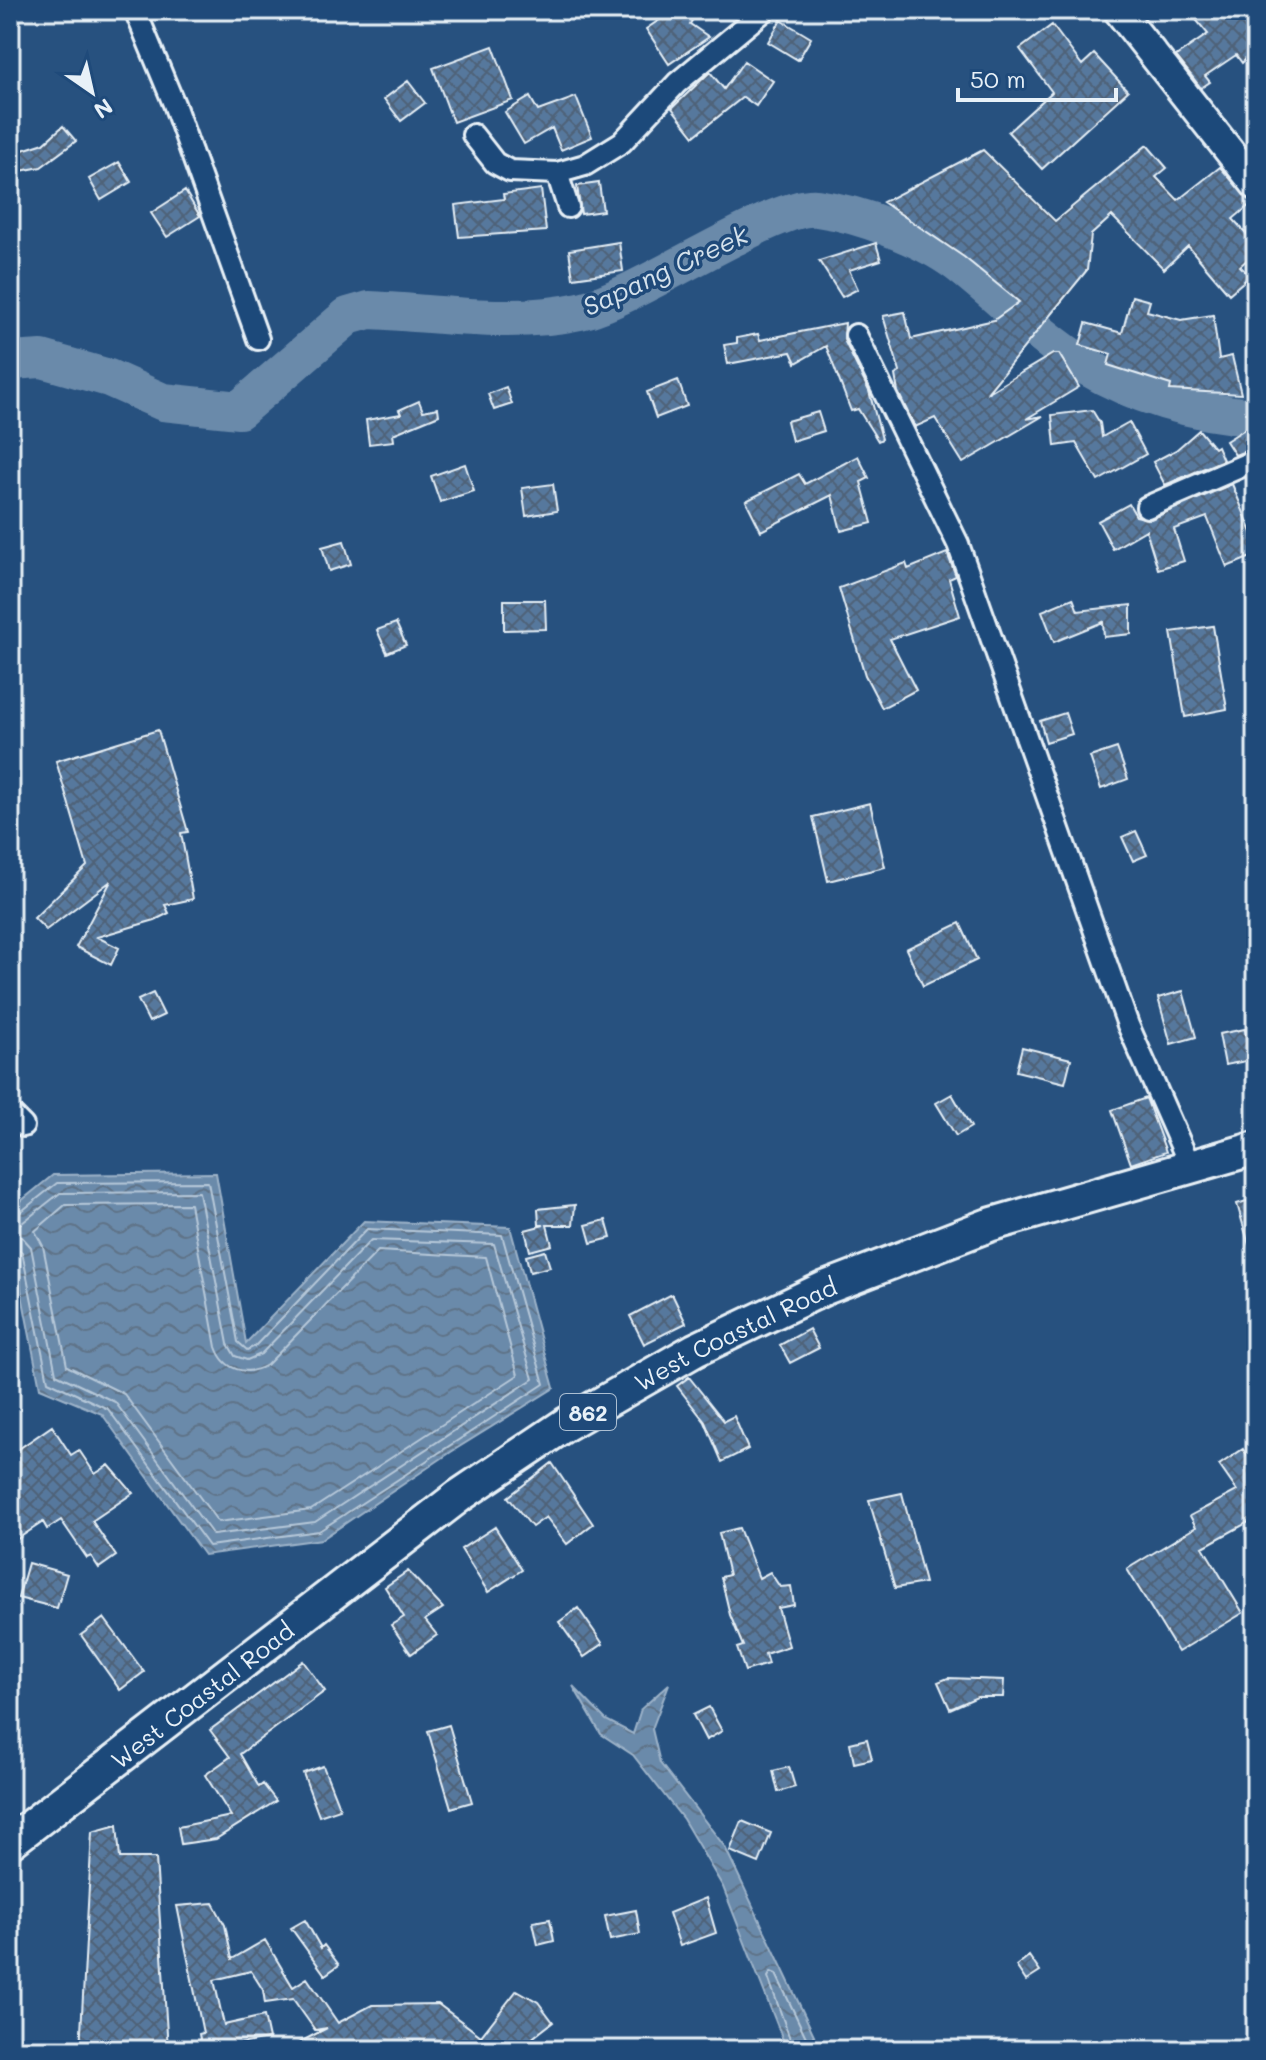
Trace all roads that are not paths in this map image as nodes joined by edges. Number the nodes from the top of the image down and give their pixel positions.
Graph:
1 (135, 10) edge
2 (1118, 10) edge
3 (760, 12) edge
4 (473, 135) dead end
5 (557, 173) junction
6 (1256, 185) edge
7 (568, 207) dead end
8 (856, 335) dead end
9 (258, 339) dead end
10 (1256, 460) edge
11 (1147, 507) dead end
12 (1256, 1148) edge
13 (1191, 1168) junction
14 (10, 1842) edge

1 - 9 street
2 - 6 street
3 - 5 street
4 - 5 street
5 - 7 street
8 - 13 street
10 - 11 street
12 - 13 main road, West Coastal Road / 862
13 - 14 main road, West Coastal Road / 862

